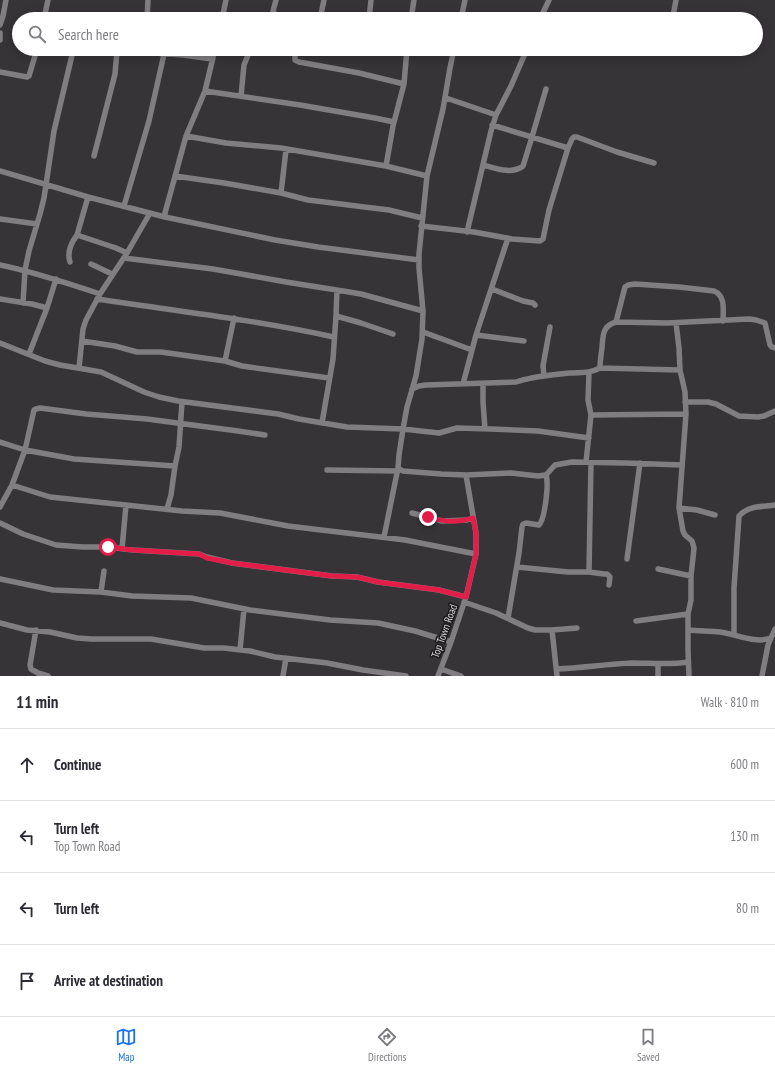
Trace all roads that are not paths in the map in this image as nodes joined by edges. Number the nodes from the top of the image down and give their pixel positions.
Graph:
1 (6, 0) edge
2 (48, 0) edge
3 (148, 0) edge
4 (226, 0) edge
5 (276, 0) edge
6 (324, 0) edge
7 (371, 0) edge
8 (414, 0) edge
9 (465, 0) edge
10 (549, 0) edge
11 (676, 0) edge
12 (45, 12) edge
13 (147, 12) edge
14 (223, 12) edge
15 (274, 12) edge
16 (321, 12) edge
17 (370, 12) edge
18 (412, 12) edge
19 (462, 12) edge
20 (543, 12) edge
21 (674, 12) edge
22 (0, 25) edge
23 (0, 33) edge
24 (0, 40) edge
25 (35, 56) edge
26 (72, 56) edge
27 (117, 56) edge
28 (164, 56) edge
29 (190, 56) edge
30 (213, 56) edge
31 (248, 56) edge
32 (295, 56) edge
33 (406, 56) edge
34 (453, 56) edge
35 (524, 56) edge
36 (212, 59) junction
37 (0, 72) edge
38 (404, 84) junction
39 (546, 89) dead end
40 (205, 91) junction
41 (241, 96) junction
42 (446, 98) junction
43 (496, 115) junction
44 (394, 122) junction
45 (492, 125) junction
46 (186, 136) junction
47 (532, 137) junction
48 (568, 148) junction
49 (286, 150) junction
50 (94, 156) dead end
51 (654, 163) dead end
52 (483, 165) junction
53 (386, 166) junction
54 (0, 171) edge
55 (175, 176) junction
56 (427, 176) junction
57 (46, 185) junction
58 (281, 193) junction
59 (88, 197) junction
60 (124, 206) junction
61 (150, 212) junction
62 (165, 217) junction
63 (422, 218) junction
64 (0, 219) edge
65 (37, 224) junction
66 (421, 226) junction
67 (467, 232) junction
68 (77, 235) junction
69 (508, 238) junction
70 (125, 256) junction
71 (419, 260) junction
72 (70, 262) dead end
73 (0, 264) edge
74 (91, 264) dead end
75 (25, 270) junction
76 (112, 274) junction
77 (56, 279) junction
78 (492, 289) junction
79 (337, 290) junction
80 (99, 296) junction
81 (0, 299) edge
82 (23, 302) junction
83 (535, 305) dead end
84 (47, 308) junction
85 (423, 311) junction
86 (336, 316) junction
87 (234, 318) junction
88 (722, 321) junction
89 (616, 322) junction
90 (676, 323) junction
91 (550, 328) dead end
92 (423, 332) junction
93 (393, 334) dead end
94 (476, 335) junction
95 (334, 337) junction
96 (82, 341) junction
97 (524, 341) dead end
98 (0, 343) edge
99 (775, 348) edge
100 (472, 350) junction
101 (29, 354) junction
102 (225, 361) junction
103 (79, 368) junction
104 (600, 368) junction
105 (680, 370) junction
106 (589, 373) junction
107 (544, 376) junction
108 (329, 378) junction
109 (463, 384) junction
110 (483, 384) junction
111 (412, 389) junction
112 (182, 402) junction
113 (685, 402) junction
114 (775, 411) edge
115 (686, 414) junction
116 (591, 415) junction
117 (322, 423) junction
118 (180, 424) junction
119 (403, 429) junction
120 (485, 429) junction
121 (266, 436) dead end
122 (589, 438) junction
123 (0, 442) edge
124 (25, 450) junction
125 (589, 462) junction
126 (640, 463) junction
127 (682, 465) junction
128 (175, 466) junction
129 (398, 469) junction
130 (327, 470) dead end
131 (466, 475) junction
132 (546, 475) junction
133 (12, 485) junction
134 (126, 505) junction
135 (775, 505) edge
136 (0, 507) edge
137 (679, 508) junction
138 (167, 509) junction
139 (412, 513) dead end
140 (715, 515) dead end
141 (473, 518) junction
142 (0, 522) edge
143 (384, 537) junction
144 (122, 549) junction
145 (476, 554) junction
146 (627, 559) dead end
147 (517, 567) junction
148 (658, 569) dead end
149 (104, 571) dead end
150 (589, 572) junction
151 (691, 576) junction
152 (0, 579) edge
153 (609, 584) dead end
154 (101, 592) junction
155 (465, 600) junction
156 (244, 609) junction
157 (688, 614) junction
158 (508, 618) junction
159 (636, 621) dead end
160 (0, 623) edge
161 (577, 628) dead end
162 (775, 629) edge
163 (36, 630) junction
164 (552, 630) junction
165 (688, 630) junction
166 (734, 635) junction
167 (771, 638) junction
168 (451, 642) junction
169 (240, 650) junction
170 (286, 658) junction
171 (688, 662) junction
172 (658, 664) junction
173 (441, 669) junction
174 (557, 669) junction
175 (48, 676) edge
176 (283, 676) edge
177 (406, 676) edge
178 (438, 676) edge
179 (461, 676) edge
180 (557, 676) edge
181 (658, 676) edge
182 (691, 676) edge
183 (762, 676) edge

1 - 22 street
2 - 12 street
3 - 13 street
4 - 14 street
5 - 15 street
6 - 16 street
7 - 17 street
8 - 18 street
9 - 19 street
10 - 20 street
11 - 21 street
23 - 24 street
25 - 37 street
26 - 57 street
27 - 50 street
28 - 60 street
29 - 36 street
30 - 36 street
31 - 41 street
32 - 38 street
33 - 38 street
34 - 42 street
35 - 43 street
36 - 40 street
38 - 44 street
39 - 47 street
40 - 41 street
40 - 46 street
41 - 44 street
42 - 43 street
42 - 56 street
43 - 45 street
44 - 53 street
45 - 47 street
45 - 52 street
46 - 49 street
46 - 55 street
47 - 48 street
47 - 52 street
48 - 51 street
48 - 69 street
49 - 53 street
49 - 58 street
52 - 67 street
53 - 56 street
54 - 57 street
55 - 58 street
55 - 62 street
56 - 63 street
57 - 59 street
57 - 65 street
58 - 63 street
59 - 60 street
59 - 68 street
60 - 61 street
61 - 62 street
61 - 70 street
62 - 71 street
63 - 66 street
64 - 65 street
65 - 75 street
66 - 67 street
66 - 71 street
67 - 69 street
68 - 70 street
68 - 72 street
69 - 78 street
70 - 76 street
70 - 79 street
71 - 85 street
73 - 75 street
74 - 76 street
75 - 77 street
75 - 82 street
76 - 80 street
77 - 80 street
77 - 84 street
78 - 83 street
78 - 94 street
79 - 85 street
79 - 86 street
80 - 87 street
80 - 96 street
81 - 82 street
82 - 84 street
84 - 101 street
85 - 92 street
86 - 93 street
86 - 95 street
87 - 95 street
87 - 102 street
88 - 89 street
88 - 90 street
88 - 99 street
89 - 90 street
89 - 104 street
90 - 105 street
91 - 107 street
92 - 100 street
92 - 111 street
94 - 97 street
94 - 100 street
95 - 108 street
96 - 102 street
96 - 103 street
98 - 101 street
100 - 109 street
101 - 103 street
102 - 108 street
103 - 112 street
104 - 105 street
104 - 106 street
105 - 113 street
106 - 107 street
106 - 116 street
107 - 110 street
108 - 117 street
109 - 110 street
109 - 111 street
110 - 120 street
111 - 119 street
112 - 117 street
112 - 118 street
113 - 114 street
113 - 115 street
115 - 116 street
115 - 127 street
116 - 122 street
117 - 119 street
118 - 121 street
118 - 124 street
118 - 128 street
119 - 120 street
119 - 129 street
120 - 122 street
122 - 125 street
123 - 124 street
124 - 128 street
124 - 133 street
125 - 126 street
125 - 132 street
125 - 150 street
126 - 127 street
126 - 146 street
127 - 137 street
128 - 138 street
129 - 130 street
129 - 131 street
129 - 143 street
131 - 132 street
131 - 141 street, Top Town Road
132 - 147 street
133 - 134 street
133 - 136 street
134 - 138 street
134 - 144 street
135 - 166 street
137 - 140 street
137 - 151 street
138 - 143 street
139 - 141 street
141 - 145 street, Top Town Road
142 - 144 street
143 - 145 street
144 - 155 street
145 - 155 street, Top Town Road
147 - 150 street
147 - 158 street
148 - 151 street
149 - 154 street
150 - 153 street
151 - 157 street
152 - 154 street
154 - 156 street
155 - 158 street
155 - 168 street, Top Town Road
156 - 168 street
156 - 169 street
157 - 159 street
157 - 165 street
158 - 164 street
160 - 163 street
161 - 164 street
162 - 167 street
163 - 169 street
163 - 175 street
164 - 174 street
165 - 166 street
165 - 171 street
166 - 167 street
167 - 183 street
168 - 173 street, Top Town Road
169 - 170 street
170 - 176 street
170 - 177 street
171 - 172 street
171 - 182 street
172 - 174 street
172 - 181 street
173 - 178 street, Top Town Road
173 - 179 street
174 - 180 street

